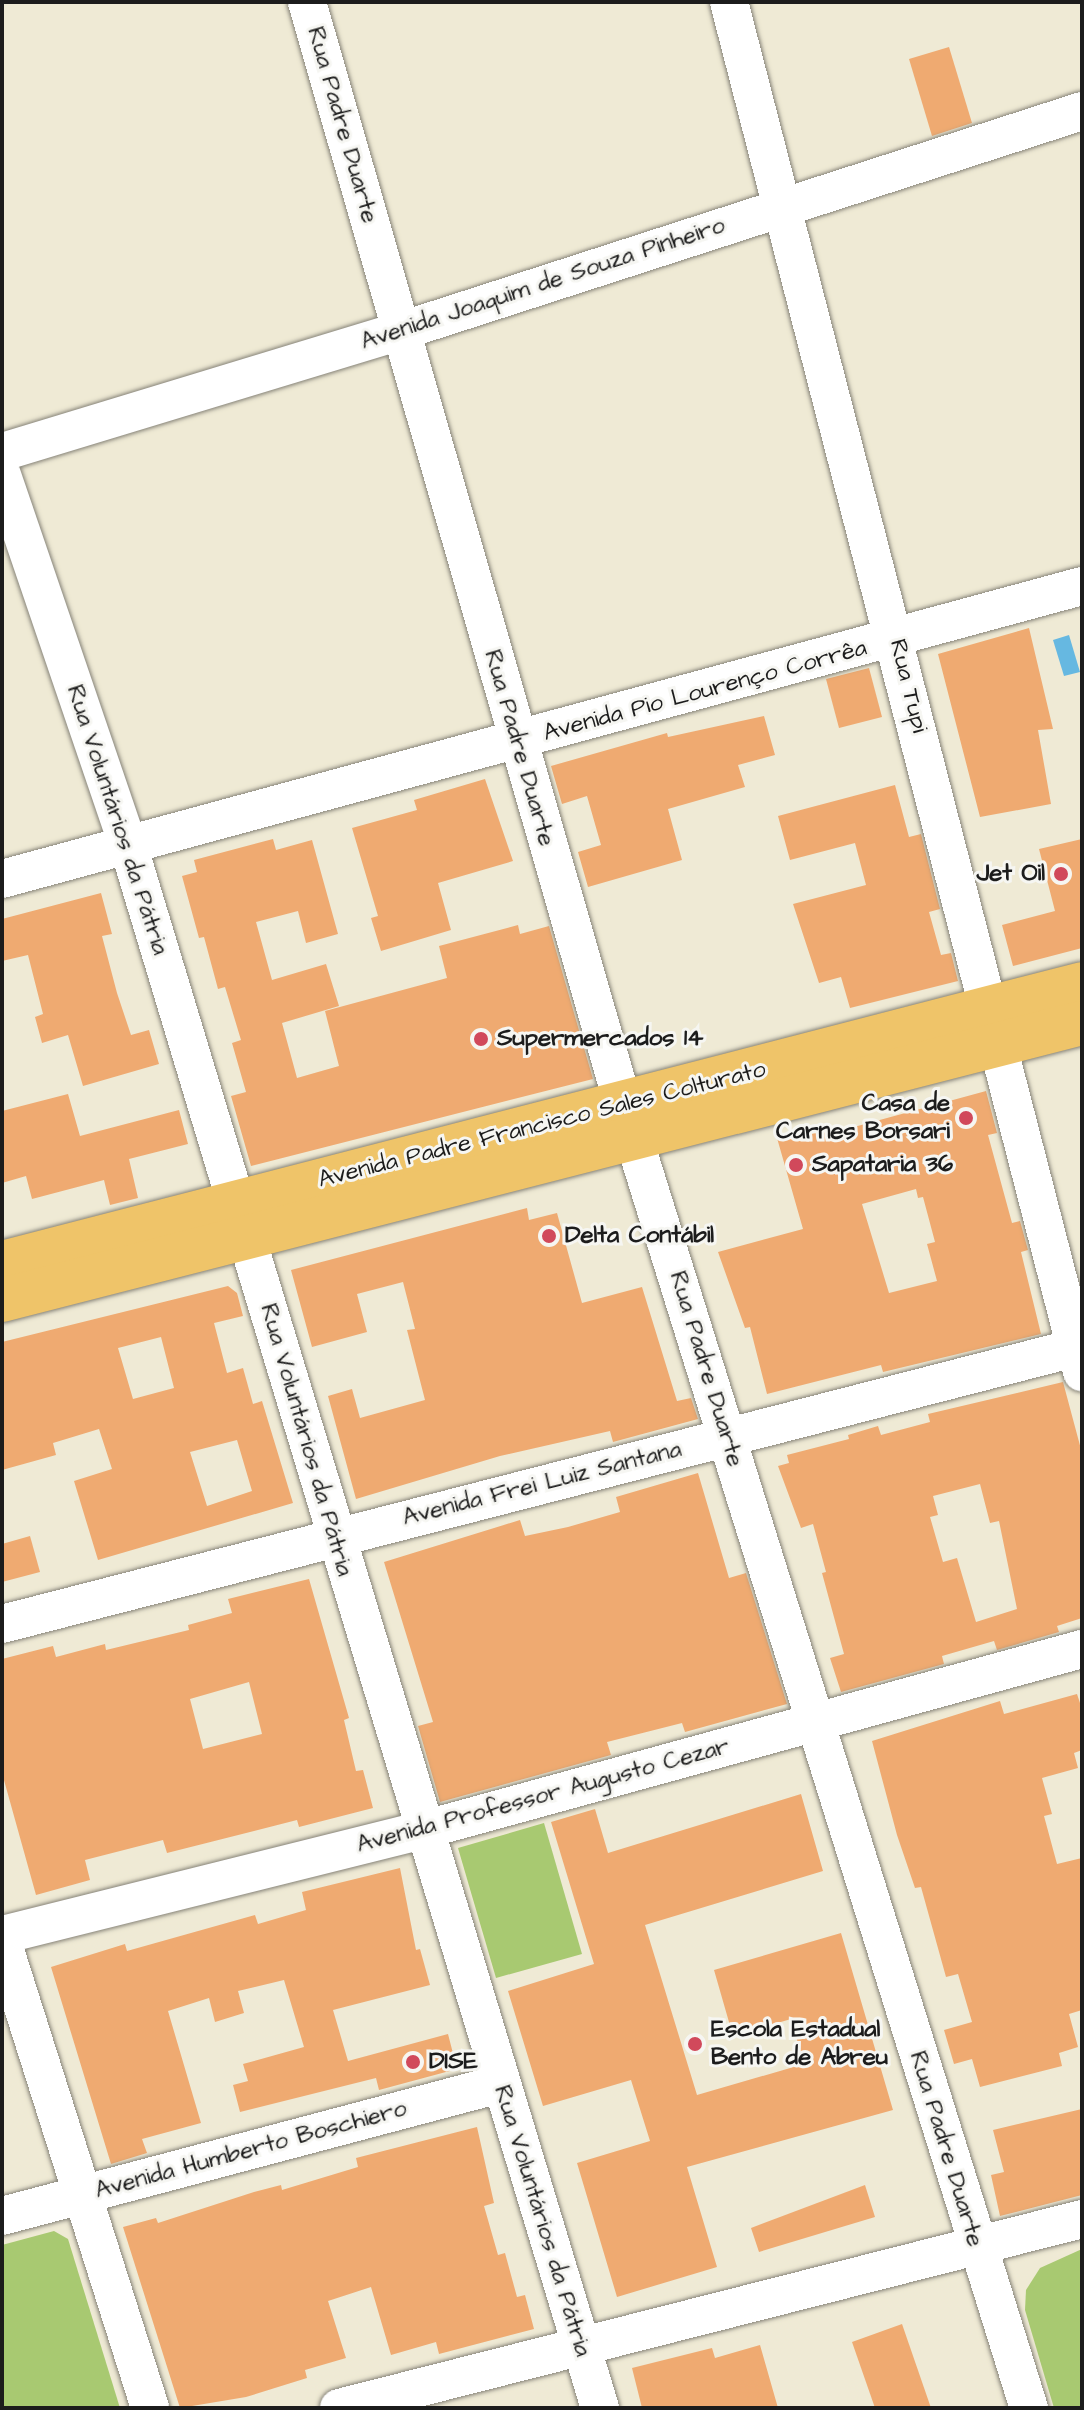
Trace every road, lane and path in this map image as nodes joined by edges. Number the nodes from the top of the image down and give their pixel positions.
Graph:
1 (307, 2) edge
2 (729, 2) edge
3 (1082, 111) edge
4 (782, 205) junction
5 (401, 331) junction
6 (2, 452) edge
7 (2, 475) edge
8 (1082, 586) edge
9 (896, 639) junction
10 (517, 743) junction
11 (129, 848) junction
12 (2, 879) edge
13 (1082, 984) edge
14 (1082, 1023) edge
15 (996, 1027) junction
16 (629, 1123) junction
17 (241, 1221) junction
18 (2, 1263) edge
19 (2, 1300) edge
20 (1080, 1355) edge
21 (728, 1437) junction
22 (334, 1536) junction
23 (2, 1624) edge
24 (1082, 1649) edge
25 (815, 1723) junction
26 (423, 1830) junction
27 (2, 1938) edge
28 (500, 2084) junction
29 (83, 2194) junction
30 (2, 2216) edge
31 (1082, 2219) edge
32 (976, 2246) junction
33 (580, 2345) junction
34 (150, 2408) edge
35 (339, 2408) edge
36 (600, 2408) edge
37 (1029, 2408) edge

1 - 5 street, Rua Padre Duarte
2 - 4 street, Rua Tupi
3 - 4 street, Avenida Joaquim de Souza Pinheiro
4 - 5 street, Avenida Joaquim de Souza Pinheiro
4 - 9 street, Rua Tupi
5 - 6 street, Avenida Joaquim de Souza Pinheiro
5 - 10 street, Rua Padre Duarte
7 - 11 street, Rua Voluntários da Pátria
8 - 9 street, Avenida Pio Lourenço Corrêa
9 - 10 street, Avenida Pio Lourenço Corrêa
9 - 15 street, Rua Tupi
10 - 11 street, Avenida Pio Lourenço Corrêa
10 - 16 street, Rua Padre Duarte
11 - 12 street, Avenida Pio Lourenço Corrêa
11 - 17 street, Rua Voluntários da Pátria
13 - 15 main road, Avenida Padre Francisco Sales Colturato
14 - 15 main road, Avenida Padre Francisco Sales Colturato
15 - 16 main road, Avenida Padre Francisco Sales Colturato
15 - 20 street, Rua Tupi
16 - 17 main road, Avenida Padre Francisco Sales Colturato
16 - 21 street, Rua Padre Duarte
17 - 18 main road, Avenida Padre Francisco Sales Colturato
17 - 19 main road, Avenida Padre Francisco Sales Colturato
17 - 22 street, Rua Voluntários da Pátria
20 - 21 street, Avenida Frei Luiz Santana
21 - 22 street, Avenida Frei Luiz Santana
21 - 25 street, Rua Padre Duarte
22 - 23 street, Avenida Frei Luiz Santana
22 - 26 street, Rua Voluntários da Pátria
24 - 25 street, Avenida Professor Augusto Cezar
25 - 26 street, Avenida Professor Augusto Cezar
25 - 32 street, Rua Padre Duarte
26 - 27 street, Avenida Professor Augusto Cezar
26 - 28 street, Rua Voluntários da Pátria
27 - 29 street
28 - 29 street, Avenida Humberto Boschiero
28 - 33 street, Rua Voluntários da Pátria
29 - 30 street, Avenida Humberto Boschiero
29 - 34 street
31 - 32 street
32 - 33 street
32 - 37 street, Rua Padre Duarte
33 - 35 street
33 - 36 street, Rua Voluntários da Pátria

